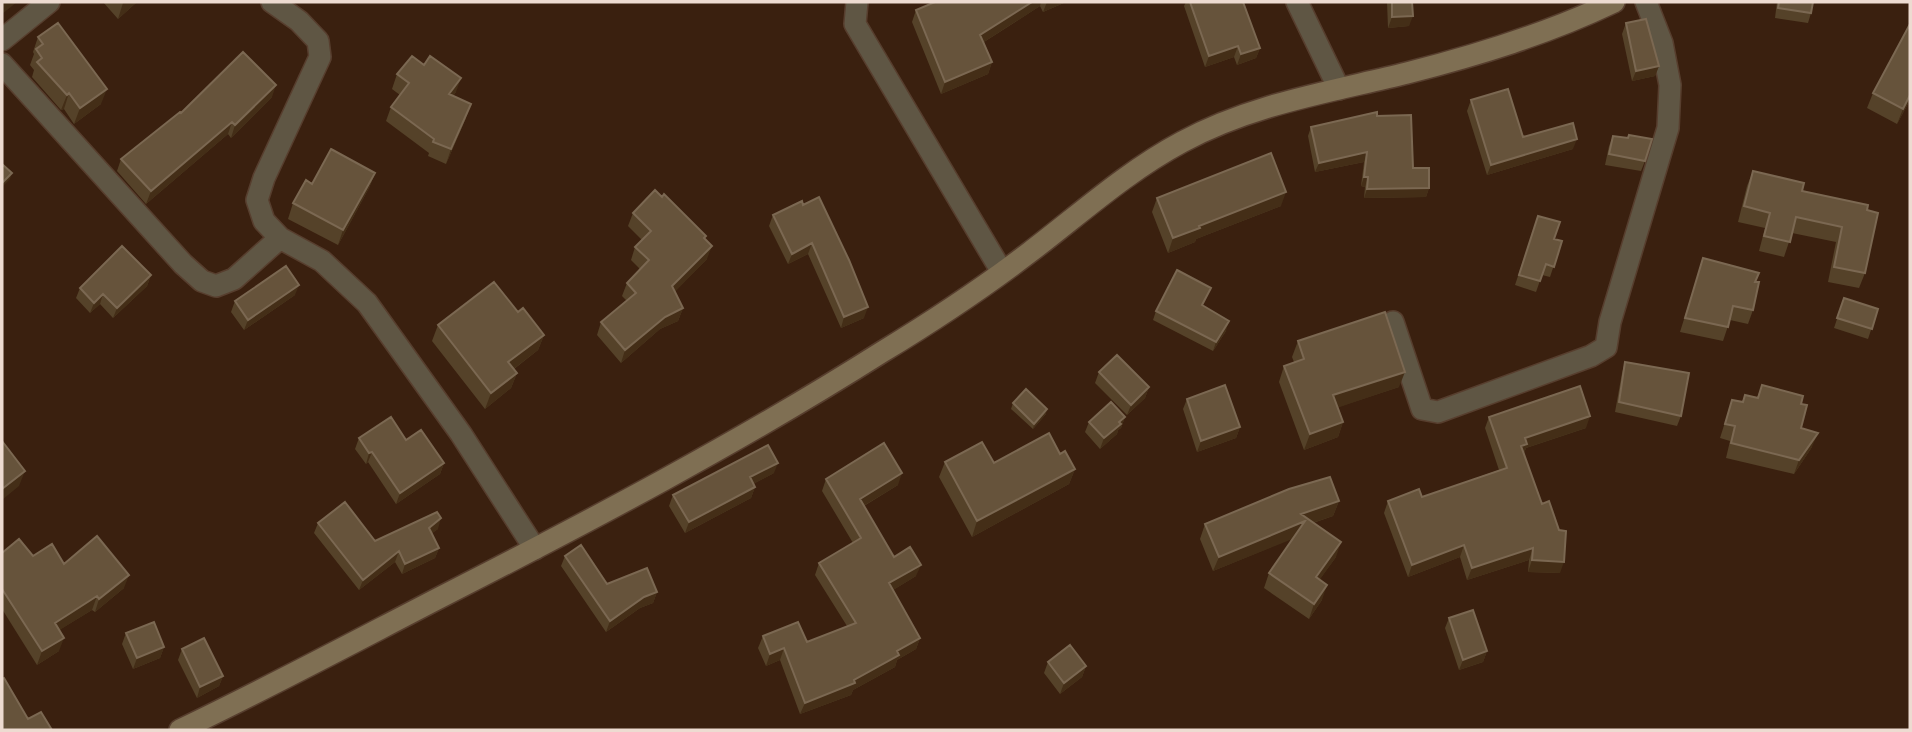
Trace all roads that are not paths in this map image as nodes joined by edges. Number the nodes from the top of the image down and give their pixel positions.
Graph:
1 (49, 2) edge
2 (272, 2) edge
3 (857, 2) edge
4 (1297, 2) edge
5 (1614, 2) edge
6 (1647, 2) edge
7 (2, 40) edge
8 (2, 64) edge
9 (1339, 89) junction
10 (280, 238) junction
11 (1002, 272) junction
12 (1393, 322) dead end
13 (535, 549) junction
14 (180, 730) edge

1 - 7 street
2 - 10 street
3 - 11 street
4 - 9 street
5 - 9 street
6 - 12 street
8 - 10 street
9 - 11 street
10 - 13 street
11 - 13 street
13 - 14 street

